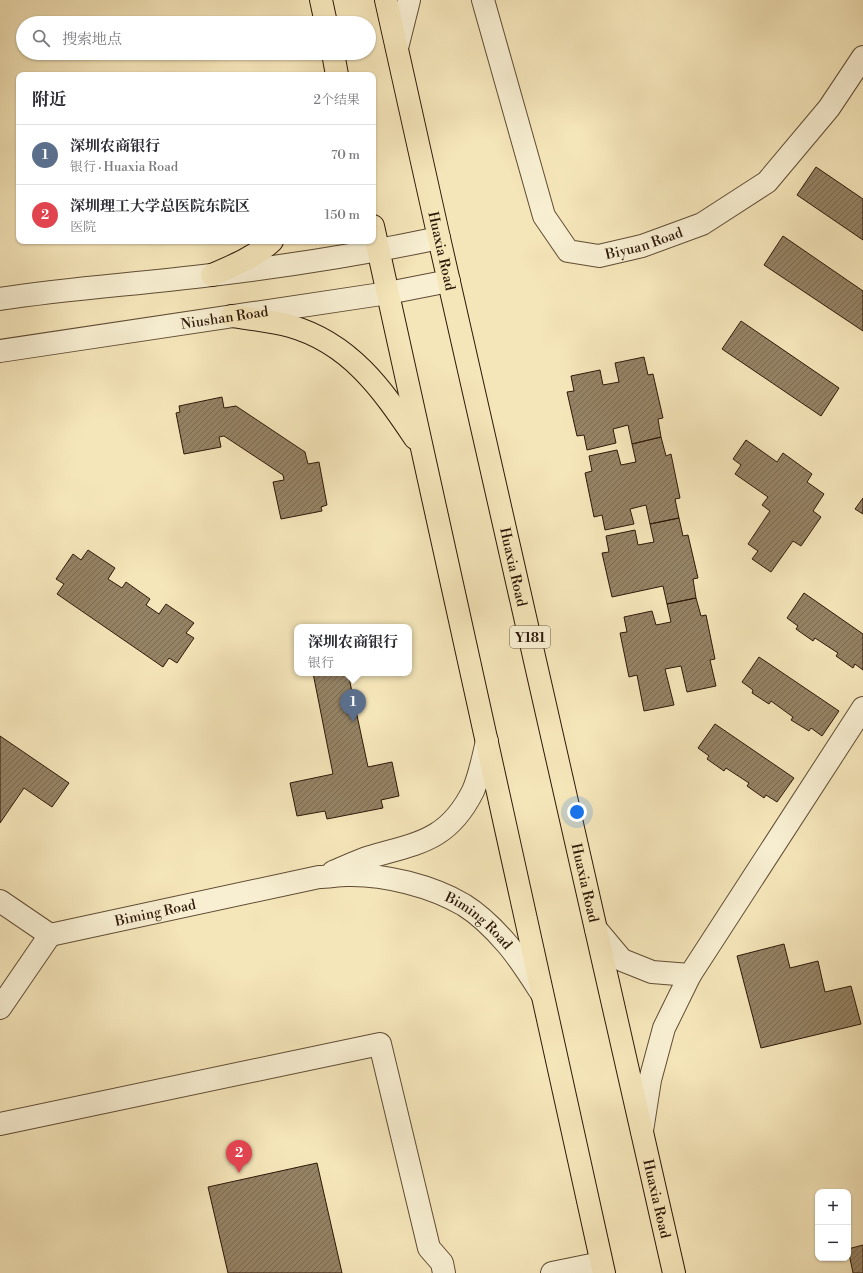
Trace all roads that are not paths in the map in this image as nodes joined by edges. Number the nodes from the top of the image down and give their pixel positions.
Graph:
1 (321, 0) edge
2 (386, 0) edge
3 (409, 0) edge
4 (483, 0) edge
5 (324, 16) edge
6 (397, 48) junction
7 (863, 57) edge
8 (334, 60) edge
9 (336, 72) edge
10 (376, 238) edge
11 (439, 238) junction
12 (269, 244) edge
13 (379, 250) junction
14 (212, 275) junction
15 (449, 281) junction
16 (388, 293) junction
17 (0, 299) edge
18 (232, 316) junction
19 (0, 351) edge
20 (422, 449) junction
21 (863, 708) edge
22 (487, 741) junction
23 (319, 877) junction
24 (0, 901) edge
25 (596, 929) junction
26 (50, 935) junction
27 (690, 975) junction
28 (542, 994) junction
29 (0, 1008) edge
30 (0, 1124) edge
31 (642, 1131) junction
32 (602, 1268) edge
33 (444, 1273) edge
34 (552, 1273) edge
35 (674, 1273) edge

1 - 5 main road
2 - 6 main road, Huaxia Road / Y181
3 - 6 street
4 - 7 street, Biyuan Road
6 - 11 main road, Huaxia Road / Y181
8 - 9 main road
10 - 13 main road
11 - 13 street
11 - 15 main road, Huaxia Road / Y181
12 - 14 main road
13 - 14 street
13 - 16 main road
14 - 17 street
15 - 16 street, Niushan Road
15 - 25 main road, Huaxia Road / Y181
16 - 18 street, Niushan Road
16 - 20 main road
18 - 19 street, Niushan Road
18 - 20 main road
20 - 22 main road
21 - 27 street
22 - 23 street, Biming Road
22 - 28 main road
23 - 26 street, Biming Road
23 - 28 street, Biming Road
24 - 26 street
25 - 27 street
25 - 31 main road, Huaxia Road / Y181
26 - 29 street
27 - 31 street
28 - 32 main road
30 - 33 street
31 - 35 main road, Huaxia Road / Y181
32 - 34 street

